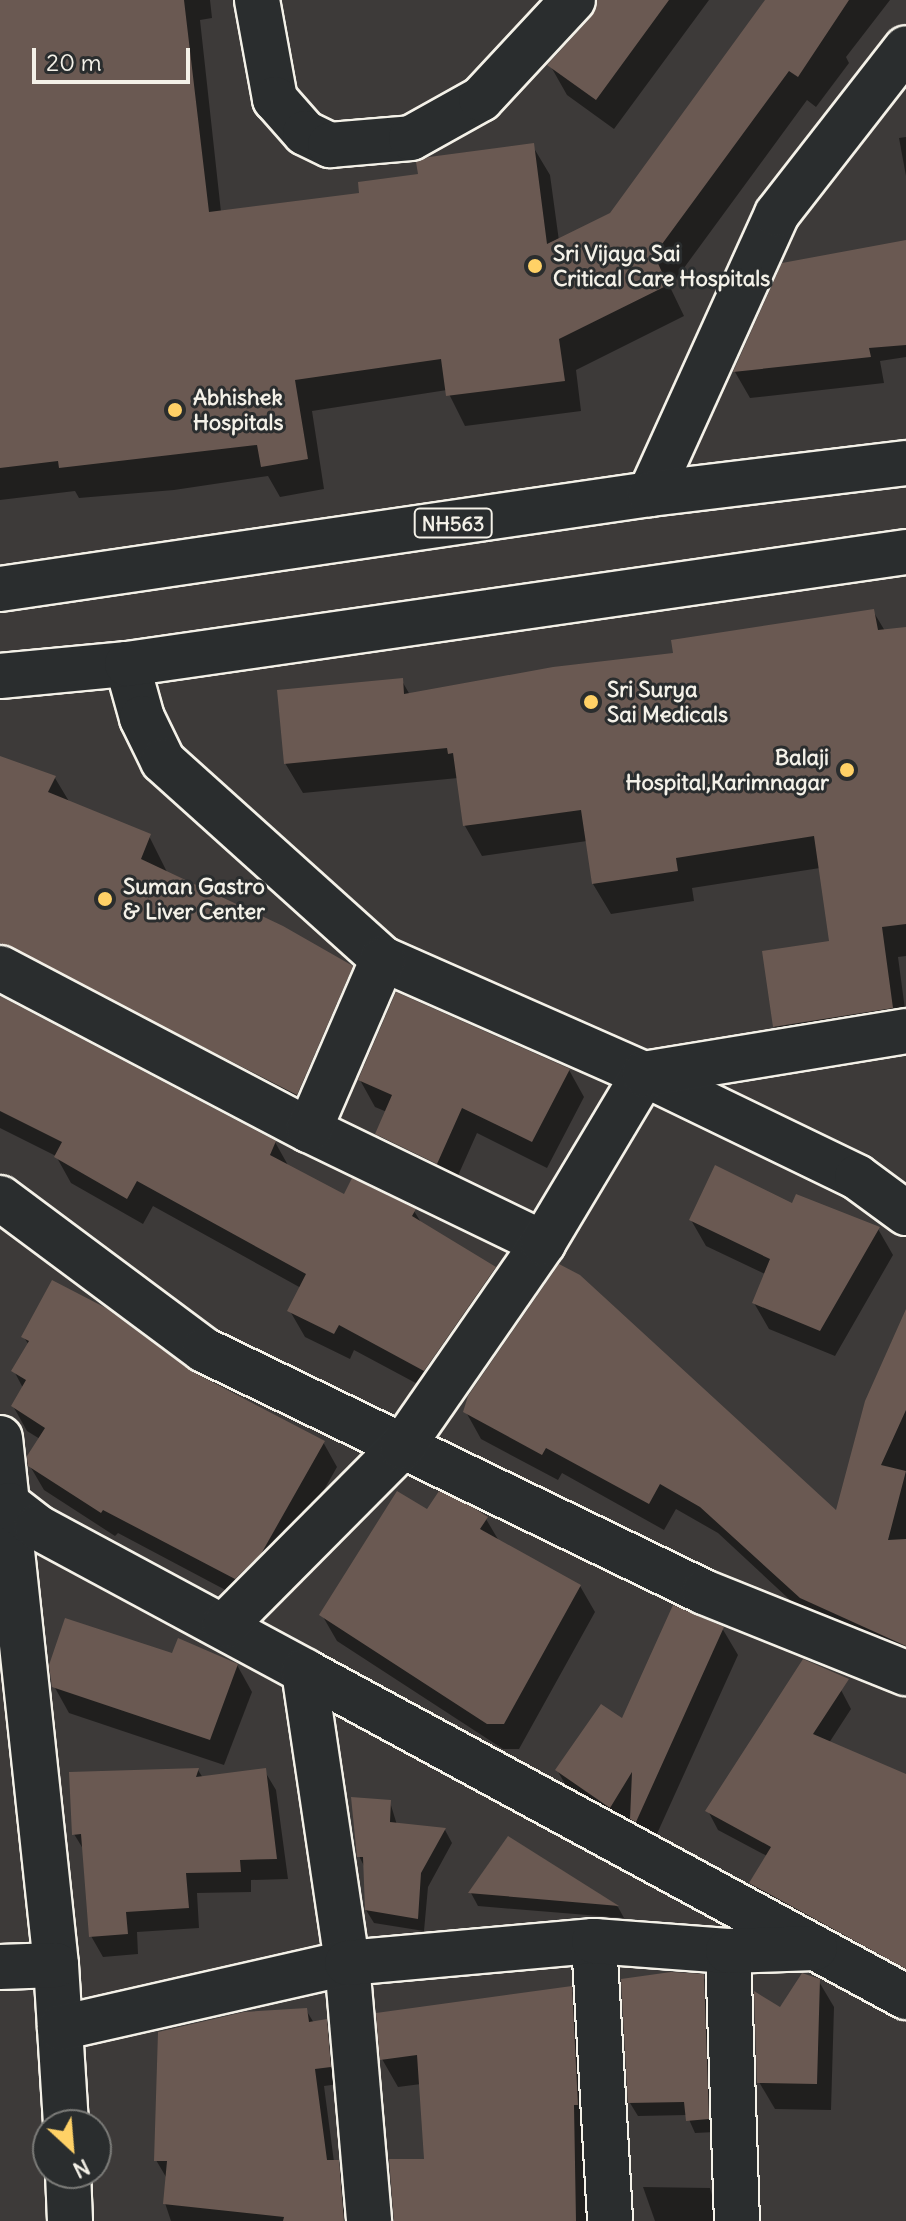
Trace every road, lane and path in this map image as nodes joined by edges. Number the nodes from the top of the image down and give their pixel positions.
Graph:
1 (257, 0) edge
2 (573, 0) edge
3 (906, 48) edge
4 (906, 463) edge
5 (650, 494) junction
6 (906, 552) edge
7 (0, 589) edge
8 (127, 664) junction
9 (0, 676) edge
10 (383, 959) junction
11 (0, 968) edge
12 (906, 1031) edge
13 (644, 1074) junction
14 (309, 1130) junction
15 (0, 1198) edge
16 (906, 1213) edge
17 (543, 1243) junction
18 (0, 1438) edge
19 (402, 1447) junction
20 (9, 1505) junction
21 (225, 1625) junction
22 (304, 1671) junction
23 (906, 1673) edge
24 (594, 1941) junction
25 (815, 1948) junction
26 (728, 1951) junction
27 (347, 1963) junction
28 (56, 1965) junction
29 (0, 1967) edge
30 (906, 1997) edge
31 (60, 2028) junction
32 (65, 2109) edge
33 (69, 2189) edge
34 (70, 2221) edge
35 (369, 2221) edge
36 (610, 2221) edge
37 (737, 2221) edge

1 - 2 main road
3 - 5 main road
4 - 5 main road, NH563
5 - 7 main road, NH563
6 - 8 main road
8 - 9 main road
8 - 10 main road
10 - 13 main road
10 - 14 main road
11 - 14 main road
12 - 13 main road
13 - 16 main road
13 - 17 main road
14 - 17 main road
15 - 19 main road
17 - 19 main road
18 - 20 main road
19 - 21 main road
19 - 23 main road
20 - 21 main road
20 - 28 main road
21 - 22 main road
22 - 25 main road
22 - 27 main road
24 - 26 main road
24 - 27 main road
24 - 36 main road
25 - 26 main road
25 - 30 main road
26 - 37 main road
27 - 31 main road
27 - 35 main road
28 - 29 main road
28 - 31 main road
31 - 32 main road
33 - 34 main road

